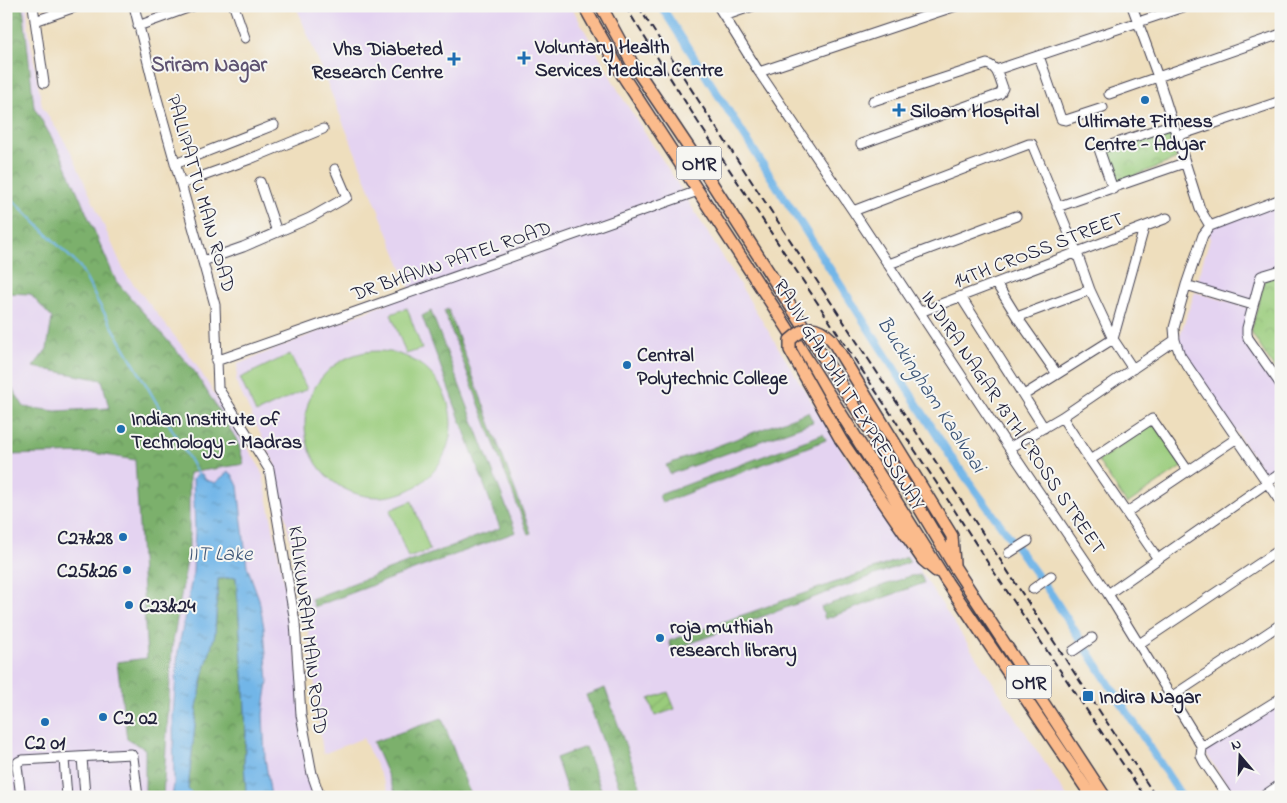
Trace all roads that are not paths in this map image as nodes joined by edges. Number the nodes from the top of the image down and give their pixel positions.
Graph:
1 (33, 6) edge
2 (78, 6) edge
3 (134, 6) edge
4 (193, 6) edge
5 (234, 6) edge
6 (584, 6) edge
7 (601, 6) edge
8 (718, 6) edge
9 (753, 6) edge
10 (956, 6) edge
11 (1132, 6) edge
12 (1186, 6) edge
13 (724, 16) junction
14 (35, 21) junction
15 (1138, 22) junction
16 (138, 26) junction
17 (1281, 34) edge
18 (245, 38) dead end
19 (1039, 56) junction
20 (996, 70) junction
21 (759, 72) junction
22 (1158, 77) junction
23 (44, 83) dead end
24 (1109, 94) dead end
25 (873, 101) dead end
26 (1281, 101) edge
27 (1103, 108) dead end
28 (1173, 124) junction
29 (274, 125) dead end
30 (324, 128) dead end
31 (1177, 136) junction
32 (861, 144) dead end
33 (1184, 163) junction
34 (175, 164) junction
35 (335, 169) dead end
36 (260, 182) dead end
37 (181, 184) junction
38 (1113, 189) junction
39 (698, 191) junction
40 (1281, 199) edge
41 (1057, 207) junction
42 (853, 211) junction
43 (1016, 216) dead end
44 (1167, 218) dead end
45 (1210, 226) junction
46 (1144, 228) junction
47 (277, 232) junction
48 (1077, 253) junction
49 (203, 261) junction
50 (889, 264) junction
51 (1281, 270) edge
52 (996, 283) junction
53 (1186, 285) junction
54 (1090, 290) junction
55 (961, 297) junction
56 (1253, 305) junction
57 (920, 312) junction
58 (1018, 317) junction
59 (1113, 339) junction
60 (1175, 340) junction
61 (216, 361) junction
62 (1132, 370) junction
63 (1057, 374) junction
64 (1279, 379) edge
65 (1024, 395) junction
66 (1062, 417) junction
67 (1044, 428) junction
68 (1237, 438) junction
69 (1009, 448) junction
70 (1090, 460) junction
71 (1188, 471) junction
72 (1281, 473) edge
73 (1267, 483) junction
74 (1281, 503) edge
75 (1126, 512) junction
76 (1028, 541) dead end
77 (1281, 549) edge
78 (1009, 552) dead end
79 (1158, 559) junction
80 (954, 566) junction
81 (1051, 576) dead end
82 (947, 582) junction
83 (1033, 589) dead end
84 (1108, 594) junction
85 (1281, 624) edge
86 (1092, 638) dead end
87 (1139, 644) junction
88 (1073, 651) dead end
89 (1171, 697) junction
90 (1281, 698) edge
91 (1202, 747) junction
92 (82, 758) junction
93 (64, 759) junction
94 (1281, 784) edge
95 (21, 797) edge
96 (67, 797) edge
97 (84, 797) edge
98 (138, 797) edge
99 (320, 797) edge
100 (1092, 797) edge
101 (1105, 797) edge
102 (1228, 797) edge
103 (1262, 797) edge

1 - 14 street
2 - 14 street
3 - 16 street, PALLIPATTU MAIN ROAD
4 - 16 street
5 - 18 street
6 - 39 main road, RAJIV GANDHI IT EXPRESSWAY / OMR
7 - 80 main road, RAJIV GANDHI IT EXPRESSWAY / OMR
8 - 13 street, INDIRA NAGAR 13TH CROSS STREET
9 - 13 street
10 - 21 street
11 - 15 street
12 - 15 street
13 - 21 street, INDIRA NAGAR 13TH CROSS STREET
14 - 23 street
15 - 19 street
15 - 22 street
16 - 34 street, PALLIPATTU MAIN ROAD
17 - 22 street
19 - 20 street
19 - 27 street
20 - 25 street
20 - 32 street
21 - 42 street, INDIRA NAGAR 13TH CROSS STREET
22 - 24 street
22 - 28 street
26 - 31 street
28 - 31 street
28 - 38 street
29 - 34 street
30 - 37 street
31 - 33 street
33 - 38 street
33 - 45 street
34 - 37 street, PALLIPATTU MAIN ROAD
35 - 47 street
36 - 47 street
37 - 49 street, PALLIPATTU MAIN ROAD
38 - 41 street
39 - 61 street, DR BHAVIN PATEL ROAD
39 - 82 main road, RAJIV GANDHI IT EXPRESSWAY / OMR
40 - 45 street
41 - 42 street
41 - 48 street
42 - 50 street, INDIRA NAGAR 13TH CROSS STREET
43 - 50 street
44 - 46 street, 14TH CROSS STREET
45 - 53 street
46 - 48 street, 14TH CROSS STREET
46 - 59 street
47 - 49 street
48 - 52 street, 14TH CROSS STREET
48 - 54 street
49 - 61 street, PALLIPATTU MAIN ROAD
50 - 57 street, INDIRA NAGAR 13TH CROSS STREET
51 - 56 street
52 - 55 street, 14TH CROSS STREET
52 - 58 street
53 - 56 street
53 - 60 street
54 - 58 street
54 - 59 street
55 - 57 street, 14TH CROSS STREET
55 - 65 street
56 - 64 street
57 - 69 street, INDIRA NAGAR 13TH CROSS STREET
58 - 63 street
59 - 62 street
59 - 63 street
60 - 62 street
60 - 68 street
61 - 99 street, KALIKUNRAM MAIN ROAD
62 - 66 street
63 - 65 street
65 - 67 street
66 - 67 street
66 - 70 street
67 - 69 street
68 - 71 street
68 - 73 street
69 - 84 street, INDIRA NAGAR 13TH CROSS STREET
70 - 71 street
70 - 75 street
71 - 75 street
72 - 73 street
73 - 74 street
73 - 79 street
75 - 79 street
76 - 78 street
77 - 87 street
79 - 84 street
80 - 82 main road, bridge
80 - 101 main road, RAJIV GANDHI IT EXPRESSWAY / OMR
81 - 83 street
82 - 100 main road, RAJIV GANDHI IT EXPRESSWAY / OMR
84 - 87 street, INDIRA NAGAR 13TH CROSS STREET
85 - 89 street
86 - 88 street
87 - 89 street, INDIRA NAGAR 13TH CROSS STREET
89 - 91 street, INDIRA NAGAR 13TH CROSS STREET
90 - 91 street
91 - 102 street, INDIRA NAGAR 13TH CROSS STREET
92 - 93 street
92 - 97 street
92 - 98 street
93 - 95 street
93 - 96 street
94 - 103 street

